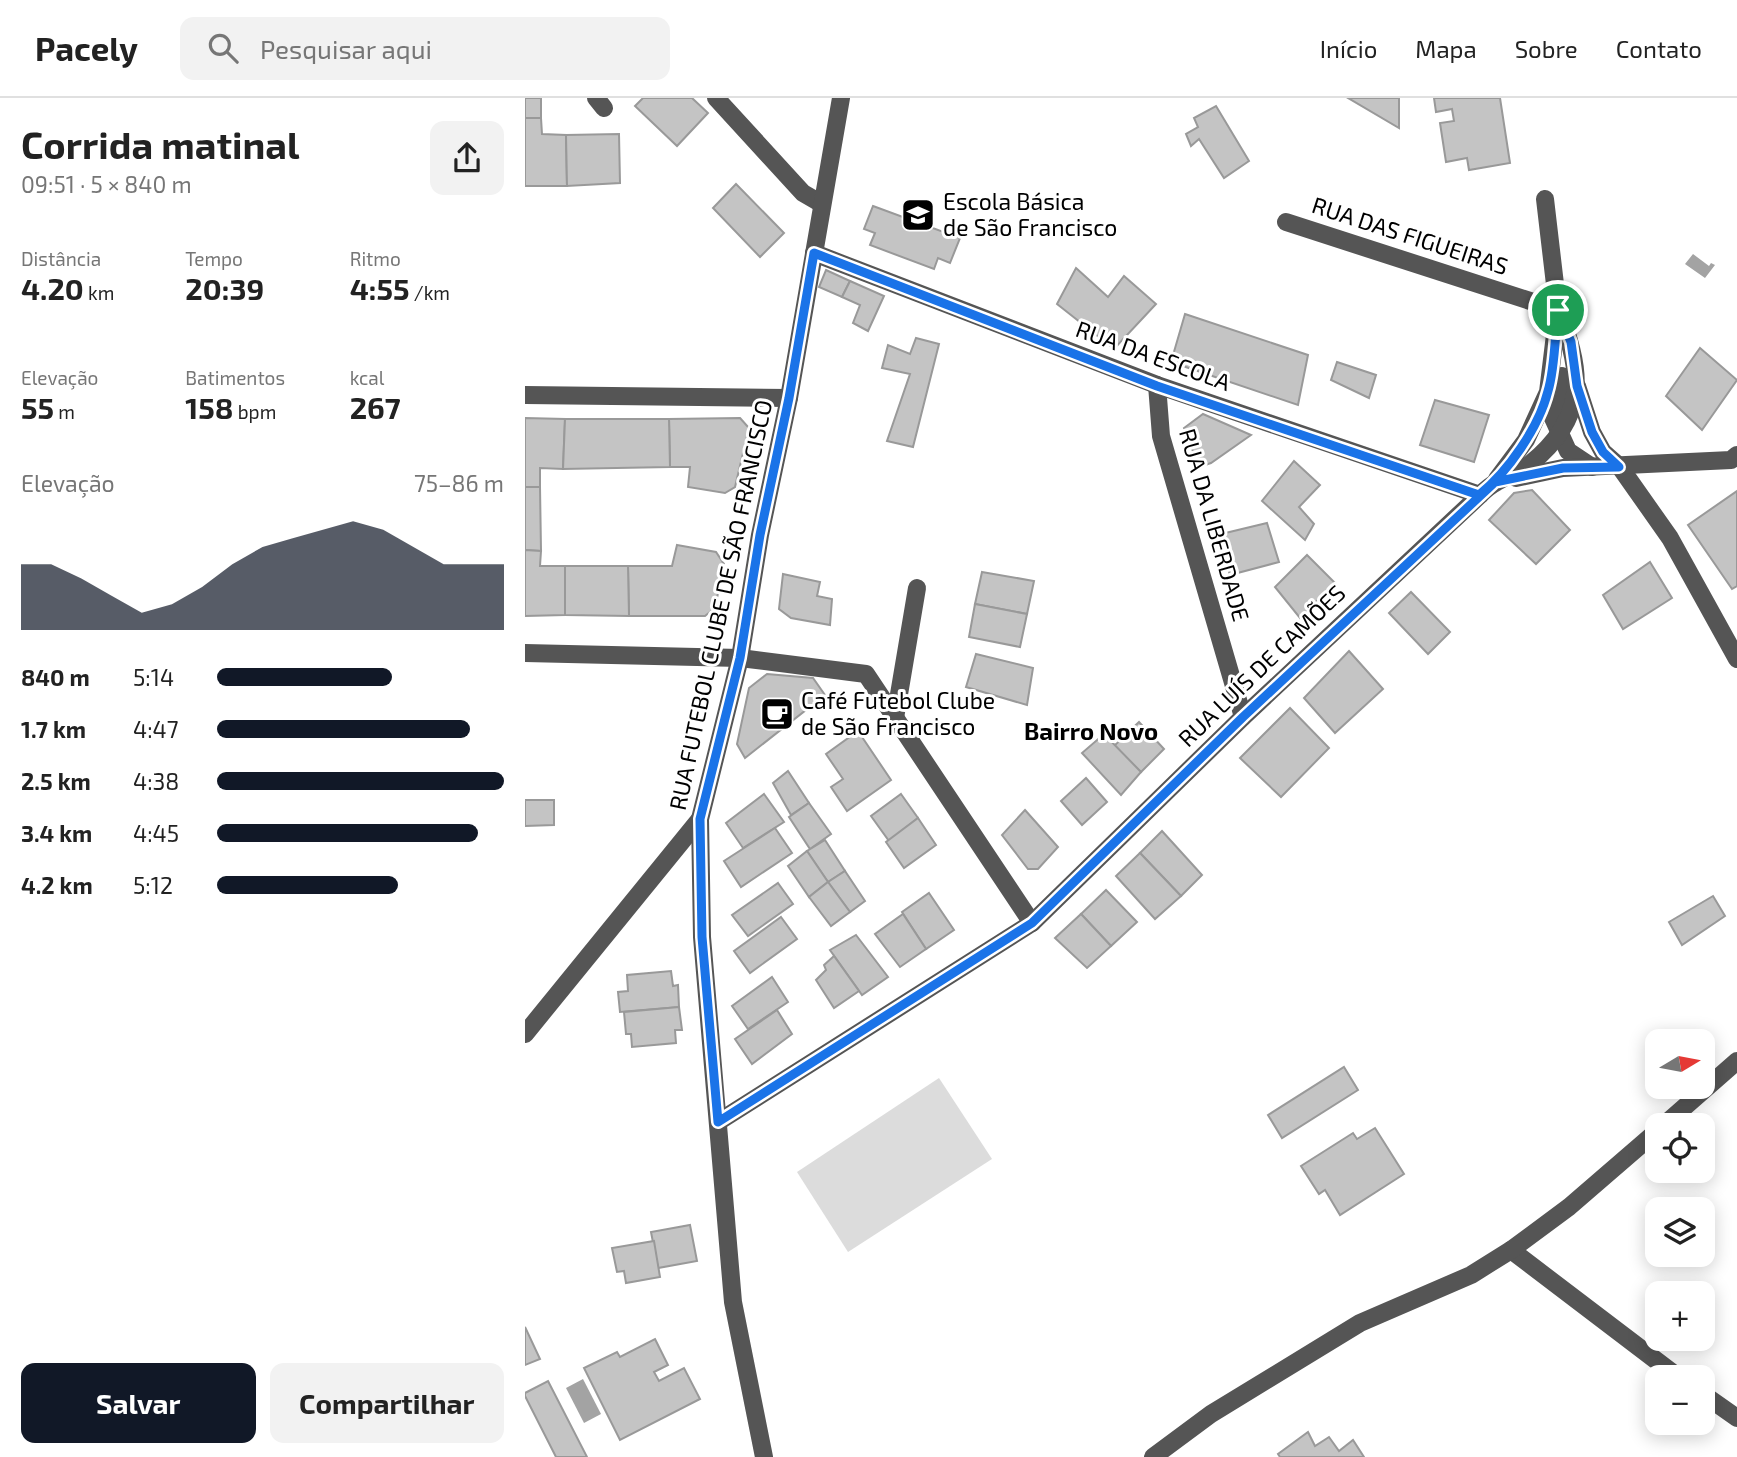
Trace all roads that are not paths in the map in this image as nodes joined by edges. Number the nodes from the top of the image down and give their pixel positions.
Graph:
1 (716, 98) edge
2 (841, 98) edge
3 (1545, 199) dead end
4 (822, 204) junction
5 (1286, 222) dead end
6 (814, 253) junction
7 (1558, 310) junction
8 (1552, 357) junction
9 (1157, 386) junction
10 (1577, 386) junction
11 (525, 395) edge
12 (789, 398) junction
13 (1559, 434) junction
14 (1526, 440) junction
15 (1597, 440) junction
16 (1735, 460) edge
17 (1591, 467) junction
18 (1619, 467) junction
19 (1495, 482) junction
20 (1479, 495) junction
21 (917, 588) dead end
22 (525, 653) edge
23 (740, 658) junction
24 (1737, 659) edge
25 (1243, 717) junction
26 (895, 718) junction
27 (700, 819) junction
28 (1032, 923) junction
29 (525, 1034) edge
30 (1737, 1061) edge
31 (1678, 1113) edge
32 (718, 1122) junction
33 (1645, 1141) edge
34 (1511, 1250) junction
35 (1662, 1365) edge
36 (1715, 1402) edge
37 (1737, 1418) edge
38 (765, 1457) edge
39 (1153, 1457) edge

1 - 4 street
2 - 4 street, RUA FUTEBOL CLUBE DE SÃO FRANCISCO
3 - 7 street
4 - 6 street, RUA FUTEBOL CLUBE DE SÃO FRANCISCO
5 - 7 street, RUA DAS FIGUEIRAS
6 - 9 street, RUA DA ESCOLA
6 - 12 street, RUA FUTEBOL CLUBE DE SÃO FRANCISCO
7 - 8 street
7 - 10 street
8 - 13 street
8 - 14 street
9 - 20 street, RUA DA ESCOLA
9 - 25 street, RUA DA LIBERDADE
10 - 13 street
10 - 15 street
11 - 12 street
12 - 23 street, RUA FUTEBOL CLUBE DE SÃO FRANCISCO
13 - 14 street
13 - 15 street
13 - 17 street
13 - 19 street
14 - 19 street
15 - 18 street
16 - 18 street
17 - 18 street
17 - 19 street
18 - 24 street
19 - 20 street, RUA LUÍS DE CAMÕES
20 - 25 street, RUA LUÍS DE CAMÕES
21 - 26 street
22 - 23 street
23 - 26 street
23 - 27 street, RUA FUTEBOL CLUBE DE SÃO FRANCISCO
25 - 28 street, RUA LUÍS DE CAMÕES
26 - 28 street
27 - 29 street
27 - 32 street, RUA FUTEBOL CLUBE DE SÃO FRANCISCO
28 - 32 street, RUA LUÍS DE CAMÕES
30 - 31 street
32 - 38 street, RUA FUTEBOL CLUBE DE SÃO FRANCISCO
33 - 34 street
34 - 35 street
34 - 39 street
36 - 37 street

